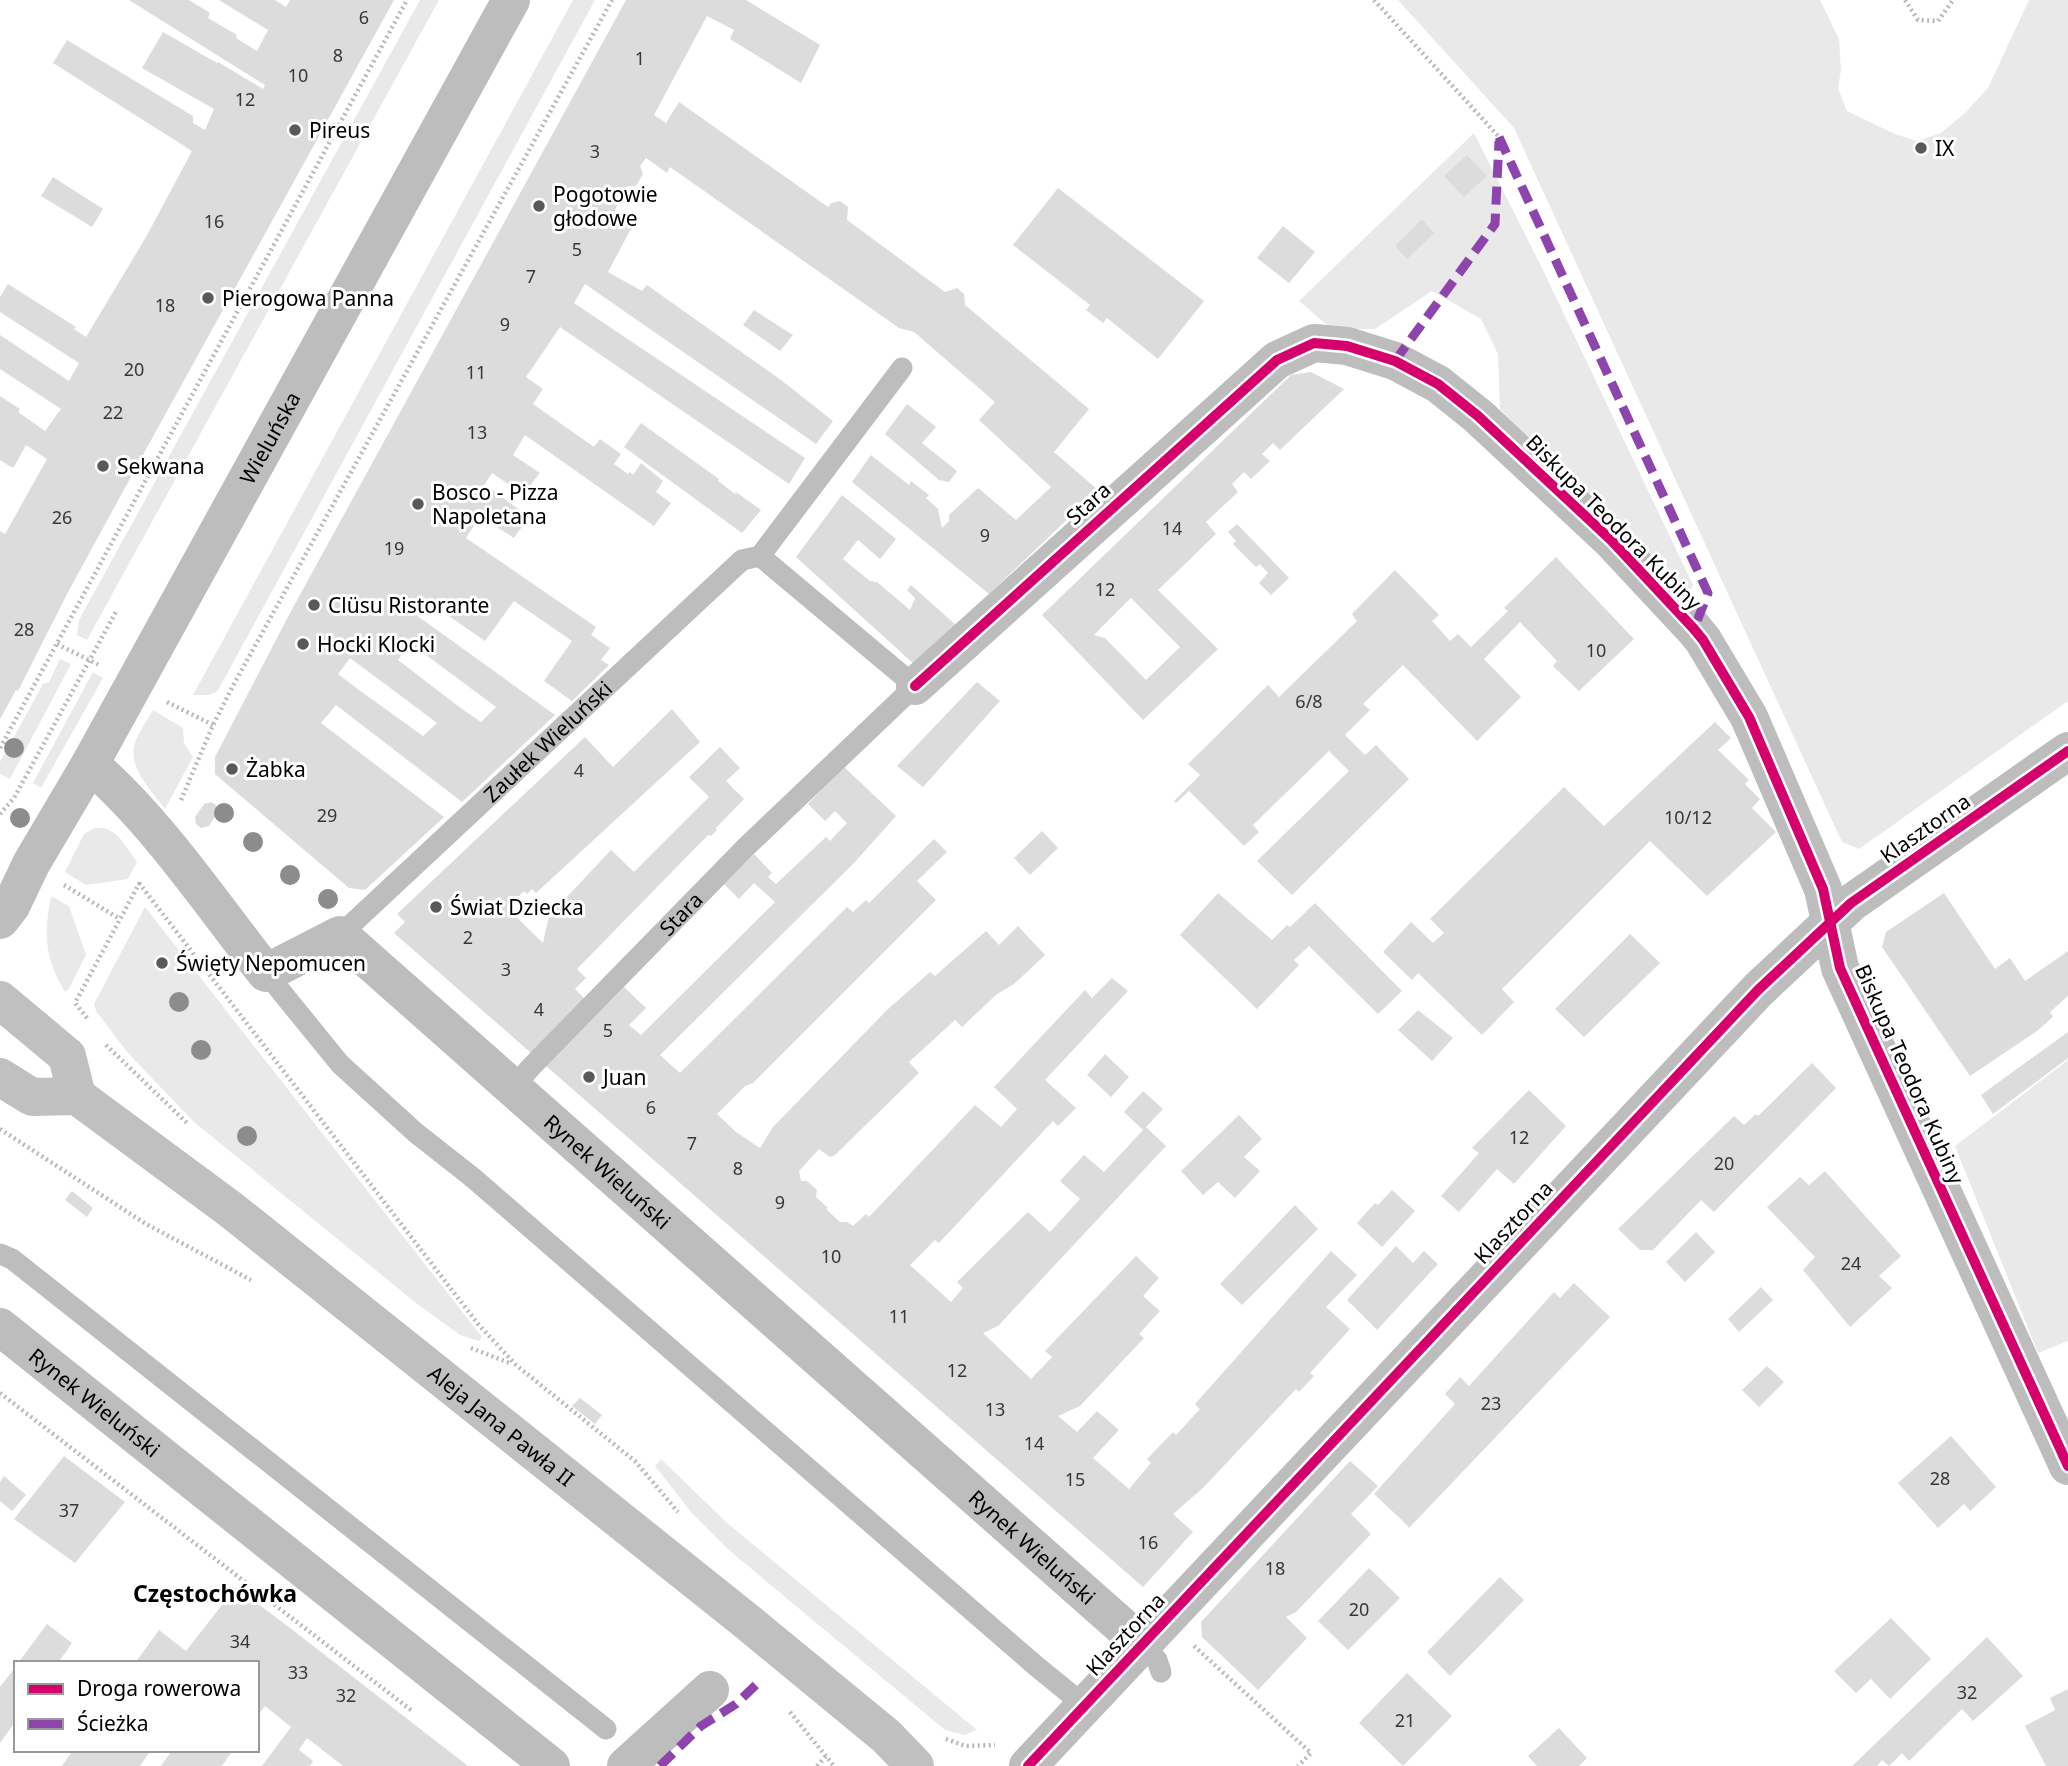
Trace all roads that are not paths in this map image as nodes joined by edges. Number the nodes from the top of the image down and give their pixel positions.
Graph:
1 (511, 0) edge
2 (1290, 353) joint
3 (902, 368) dead end
4 (760, 556) junction
5 (915, 686) junction
6 (2068, 751) edge
7 (90, 764) junction
8 (29, 877) edge
9 (0, 920) edge
10 (1831, 923) junction
11 (340, 935) junction
12 (266, 973) junction
13 (0, 1000) edge
14 (0, 1077) edge
15 (513, 1088) junction
16 (77, 1096) junction
17 (0, 1254) edge
18 (0, 1327) edge
19 (2068, 1466) edge
20 (1152, 1658) junction
21 (710, 1690) dead end
22 (1084, 1705) junction
23 (606, 1729) dead end
24 (1038, 1756) edge
25 (551, 1766) edge
26 (626, 1766) edge
27 (915, 1766) edge

1 - 7 street, Wieluńska
2 - 5 street, Stara
2 - 10 street, Biskupa Teodora Kubiny
3 - 4 lane, Zaułek Wieluński
4 - 5 lane
4 - 11 lane, Zaułek Wieluński
5 - 15 lane, Stara
6 - 10 street, Klasztorna
7 - 8 street, Wieluńska
7 - 12 street
8 - 9 street, Wieluńska
10 - 19 street, Biskupa Teodora Kubiny
10 - 20 street, Klasztorna
11 - 12 street
11 - 15 street, Rynek Wieluński
12 - 22 lane
13 - 16 street
14 - 16 street
15 - 20 street, Rynek Wieluński
16 - 27 street, Aleja Jana Pawła II
17 - 23 lane
18 - 25 street, Rynek Wieluński
20 - 22 street, Klasztorna
21 - 26 street
22 - 24 street, Klasztorna

